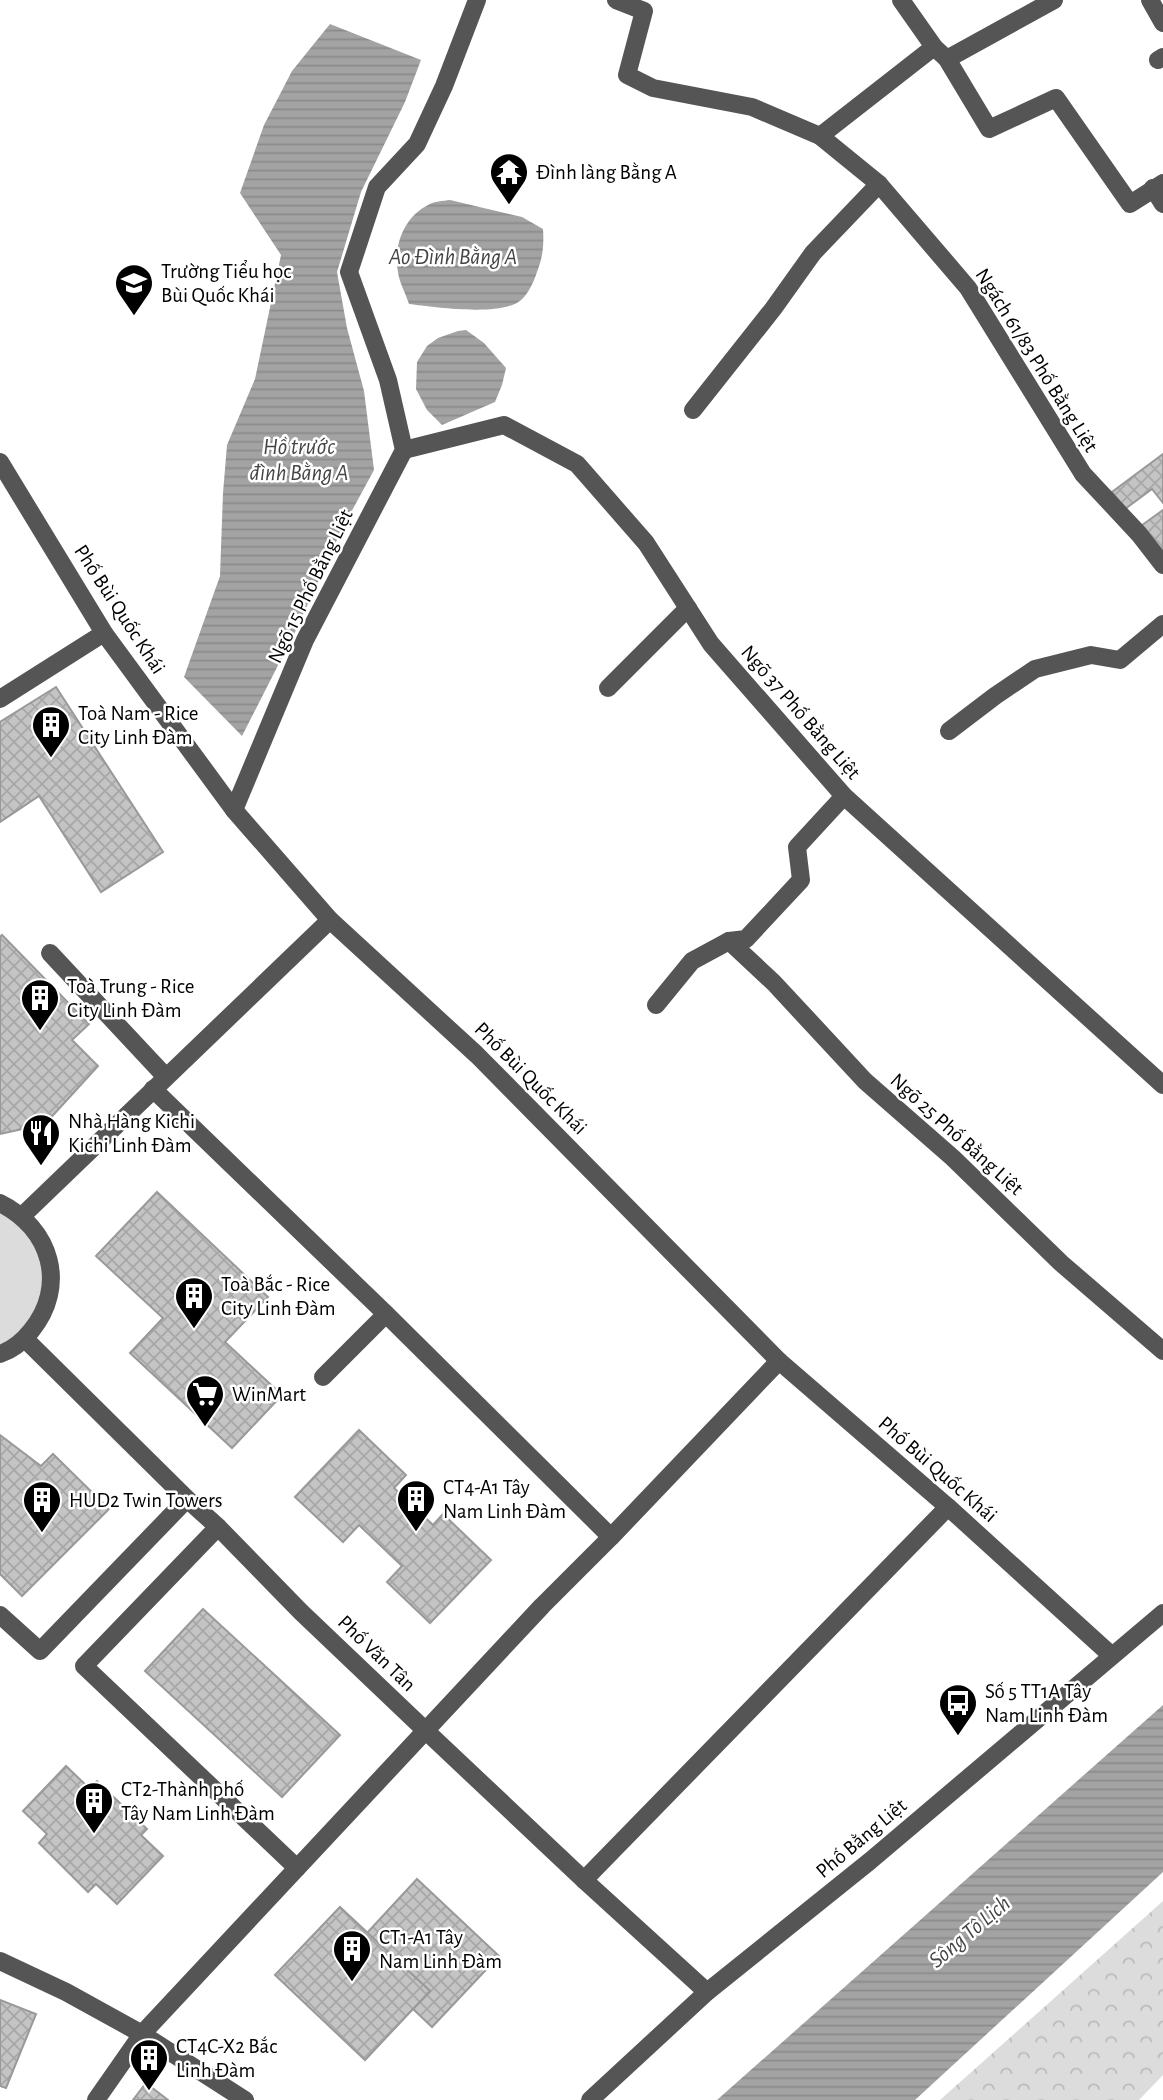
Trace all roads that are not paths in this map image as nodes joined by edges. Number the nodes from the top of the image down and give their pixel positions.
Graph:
1 (477, 0) edge
2 (616, 0) edge
3 (901, 0) edge
4 (1054, 0) edge
5 (1150, 0) edge
6 (1156, 0) edge
7 (646, 5) edge
8 (1163, 12) edge
9 (1163, 23) edge
10 (940, 53) junction
11 (820, 136) junction
12 (879, 184) junction
13 (1158, 185) edge
14 (1163, 204) edge
15 (693, 411) dead end
16 (404, 450) junction
17 (0, 462) edge
18 (1161, 558) edge
19 (688, 608) junction
20 (1163, 624) edge
21 (104, 633) junction
22 (608, 688) dead end
23 (0, 699) edge
24 (949, 731) dead end
25 (844, 796) junction
26 (234, 810) junction
27 (330, 920) junction
28 (729, 941) junction
29 (50, 953) dead end
30 (656, 1005) dead end
31 (166, 1077) junction
32 (1163, 1085) edge
33 (153, 1090) junction
34 (0, 1203) edge
35 (22, 1216) junction
36 (386, 1314) junction
37 (24, 1339) junction
38 (1163, 1351) edge
39 (0, 1354) edge
40 (779, 1362) junction
41 (323, 1377) dead end
42 (187, 1499) junction
43 (948, 1507) junction
44 (218, 1527) junction
45 (611, 1537) junction
46 (1163, 1613) edge
47 (0, 1615) edge
48 (1111, 1655) junction
49 (426, 1731) junction
50 (297, 1868) junction
51 (584, 1880) junction
52 (0, 1961) edge
53 (706, 1992) junction
54 (142, 2034) junction
55 (96, 2100) edge
56 (245, 2100) edge
57 (590, 2100) edge

1 - 16 street
2 - 7 street
3 - 10 street
4 - 10 street
5 - 9 street
6 - 8 street
7 - 11 street, Ngách 61/83 Phố Bằng Liệt
10 - 11 street
10 - 13 street
11 - 12 street, Ngách 61/83 Phố Bằng Liệt
12 - 15 street
12 - 18 street, Ngách 61/83 Phố Bằng Liệt
13 - 14 street
16 - 19 street, Ngõ 37 Phố Bằng Liệt
16 - 26 street, Ngõ 15 Phố Bằng Liệt
17 - 21 street, Phố Bùi Quốc Khái
19 - 22 street
19 - 25 street, Ngõ 37 Phố Bằng Liệt
20 - 24 street
21 - 23 street
21 - 26 street, Phố Bùi Quốc Khái
25 - 28 street
25 - 32 street, Ngõ 37 Phố Bằng Liệt
26 - 27 street, Phố Bùi Quốc Khái
27 - 31 street
27 - 40 street, Phố Bùi Quốc Khái
28 - 30 street
28 - 38 street, Ngõ 25 Phố Bằng Liệt
29 - 31 street
31 - 33 street
33 - 35 street
33 - 36 street
34 - 35 street
35 - 37 street
36 - 41 street
36 - 45 street
37 - 39 street
37 - 42 street, Phố Văn Tân
40 - 43 street, Phố Bùi Quốc Khái
40 - 45 street
42 - 44 street, Phố Văn Tân
42 - 47 street
43 - 48 street, Phố Bùi Quốc Khái
43 - 51 street
44 - 49 street, Phố Văn Tân
44 - 50 street
45 - 49 street
46 - 48 street, Phố Bằng Liệt
48 - 53 street, Phố Bằng Liệt
49 - 50 street
49 - 51 street, Phố Văn Tân
50 - 54 street
51 - 53 street, Phố Văn Tân
52 - 54 street
53 - 57 street, Phố Bằng Liệt
54 - 55 street
54 - 56 street

